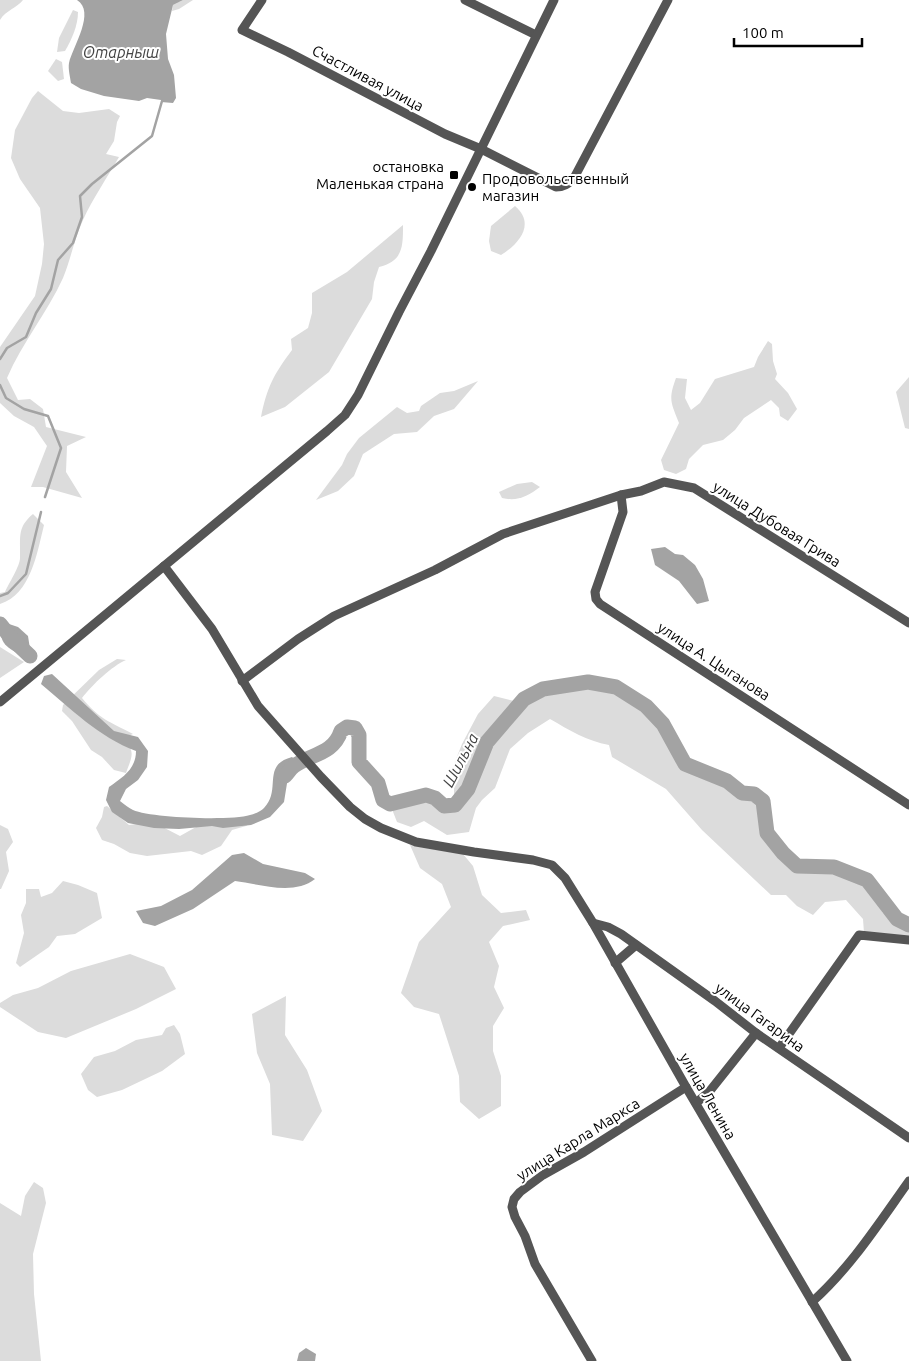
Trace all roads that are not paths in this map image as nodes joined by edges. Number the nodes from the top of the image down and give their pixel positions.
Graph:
1 (262, 0) edge
2 (465, 0) edge
3 (554, 0) edge
4 (668, 0) edge
5 (536, 35) junction
6 (481, 149) junction
7 (621, 495) junction
8 (164, 566) junction
9 (909, 623) edge
10 (242, 681) junction
11 (0, 702) edge
12 (909, 805) edge
13 (593, 923) junction
14 (909, 940) edge
15 (636, 945) junction
16 (616, 963) junction
17 (756, 1034) junction
18 (779, 1048) junction
19 (686, 1087) junction
20 (696, 1103) junction
21 (909, 1138) edge
22 (909, 1181) edge
23 (812, 1302) junction
24 (592, 1361) edge
25 (846, 1361) edge

1 - 6 street, Счастливая улица
2 - 5 street
3 - 5 street
4 - 6 street, Счастливая улица
5 - 6 street
6 - 8 street
7 - 9 street, улица Дубовая Грива
7 - 10 street, улица Дубовая Грива
7 - 12 street, улица А. Цыганова
8 - 10 street, улица Ленина
8 - 11 street
10 - 13 street, улица Ленина
13 - 15 street, улица Гагарина
13 - 16 street, улица Ленина
14 - 18 street
15 - 16 street
15 - 17 street, улица Гагарина
16 - 19 street, улица Ленина
17 - 18 street, улица Гагарина
17 - 20 street
18 - 21 street, улица Гагарина
19 - 20 street, улица Ленина
19 - 24 street, улица Карла Маркса
20 - 23 street, улица Ленина
22 - 23 street
23 - 25 street, улица Ленина

